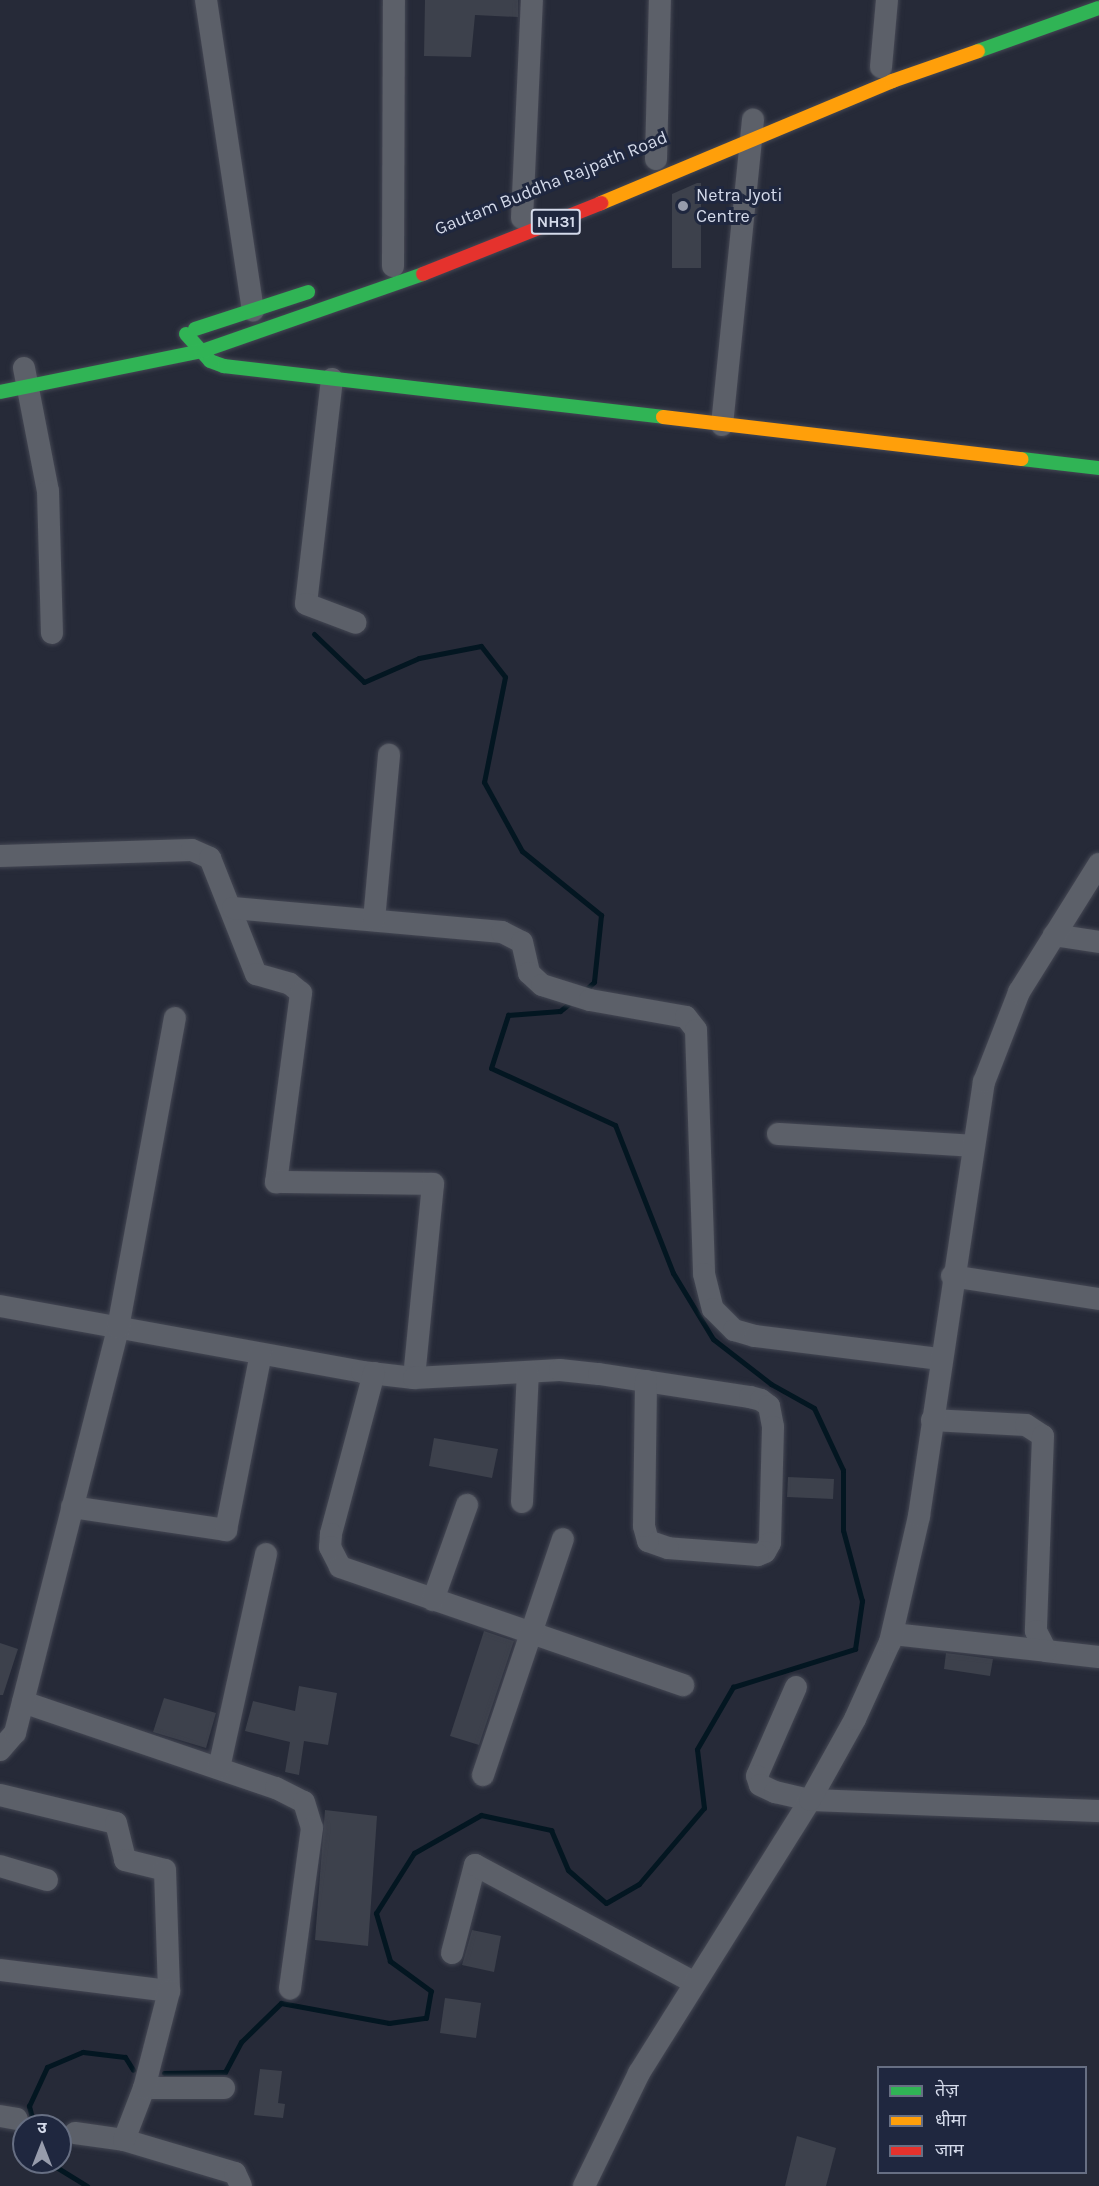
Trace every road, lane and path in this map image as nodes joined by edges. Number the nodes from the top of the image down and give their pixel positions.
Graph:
1 (206, 0) edge
2 (394, 0) edge
3 (532, 0) edge
4 (660, 0) edge
5 (887, 0) edge
6 (1099, 8) edge
7 (881, 68) dead end
8 (750, 126) junction
9 (677, 150) dead end
10 (650, 161) joint
11 (542, 209) dead end
12 (522, 218) junction
13 (489, 230) dead end
14 (393, 266) dead end
15 (328, 286) dead end
16 (253, 310) junction
17 (202, 351) junction
18 (24, 372) junction
19 (332, 379) junction
20 (0, 392) edge
21 (722, 425) junction
22 (1099, 468) edge
23 (356, 623) dead end
24 (52, 633) dead end
25 (389, 755) dead end
26 (0, 856) edge
27 (1099, 864) edge
28 (233, 908) junction
29 (374, 920) junction
30 (1054, 935) junction
31 (1099, 942) edge
32 (175, 1018) dead end
33 (778, 1134) dead end
34 (973, 1146) junction
35 (952, 1276) junction
36 (1099, 1299) edge
37 (0, 1306) edge
38 (118, 1328) junction
39 (261, 1354) junction
40 (940, 1359) junction
41 (528, 1372) junction
42 (374, 1373) junction
43 (414, 1378) junction
44 (646, 1381) junction
45 (932, 1420) junction
46 (522, 1502) dead end
47 (467, 1505) dead end
48 (72, 1507) junction
49 (563, 1539) dead end
50 (266, 1554) dead end
51 (433, 1600) junction
52 (892, 1634) junction
53 (532, 1635) junction
54 (1046, 1650) junction
55 (1099, 1657) edge
56 (683, 1685) dead end
57 (796, 1687) dead end
58 (23, 1702) junction
59 (0, 1750) edge
60 (219, 1768) junction
61 (483, 1774) dead end
62 (0, 1795) edge
63 (810, 1800) junction
64 (1099, 1811) edge
65 (0, 1866) edge
66 (47, 1880) dead end
67 (452, 1953) dead end
68 (0, 1970) edge
69 (693, 1982) junction
70 (290, 1989) dead end
71 (169, 1991) junction
72 (144, 2088) junction
73 (224, 2088) dead end
74 (75, 2133) dead end
75 (124, 2140) junction
76 (241, 2186) edge
77 (584, 2186) edge

1 - 16 street
2 - 14 street
3 - 12 street
4 - 10 street
5 - 7 street
6 - 8 main road, NH31
8 - 17 main road, NH31
8 - 21 street
9 - 10 main road, Gautam Buddha Rajpath Road
11 - 12 main road, Gautam Buddha Rajpath Road / NH31
12 - 13 main road, Gautam Buddha Rajpath Road / NH31
15 - 16 main road
16 - 17 main road
17 - 18 main road, NH31
17 - 19 main road
18 - 20 main road, NH31
18 - 24 street
19 - 21 main road
19 - 23 street
21 - 22 main road
25 - 29 street
26 - 28 street
27 - 30 street
28 - 29 street
28 - 43 street
29 - 40 street
30 - 31 street
30 - 34 street
32 - 38 street
33 - 34 street
34 - 35 street
35 - 36 street
35 - 40 street
37 - 38 street
38 - 39 street
38 - 48 street
39 - 42 street
39 - 48 street
40 - 45 street
41 - 43 street
41 - 44 street
41 - 46 street
42 - 43 street
42 - 51 street
44 - 44 street
45 - 52 street
45 - 54 street
47 - 51 street
48 - 58 street
49 - 53 street
50 - 60 street
51 - 53 street
52 - 54 street
52 - 63 street
53 - 56 street
53 - 61 street
54 - 55 street
57 - 63 street
58 - 59 street
58 - 60 street
60 - 70 street
62 - 71 street
63 - 64 street
63 - 69 street
65 - 66 street
67 - 69 street
68 - 71 street
69 - 77 street
71 - 72 street
72 - 73 street
72 - 75 street
74 - 75 street
75 - 76 street

